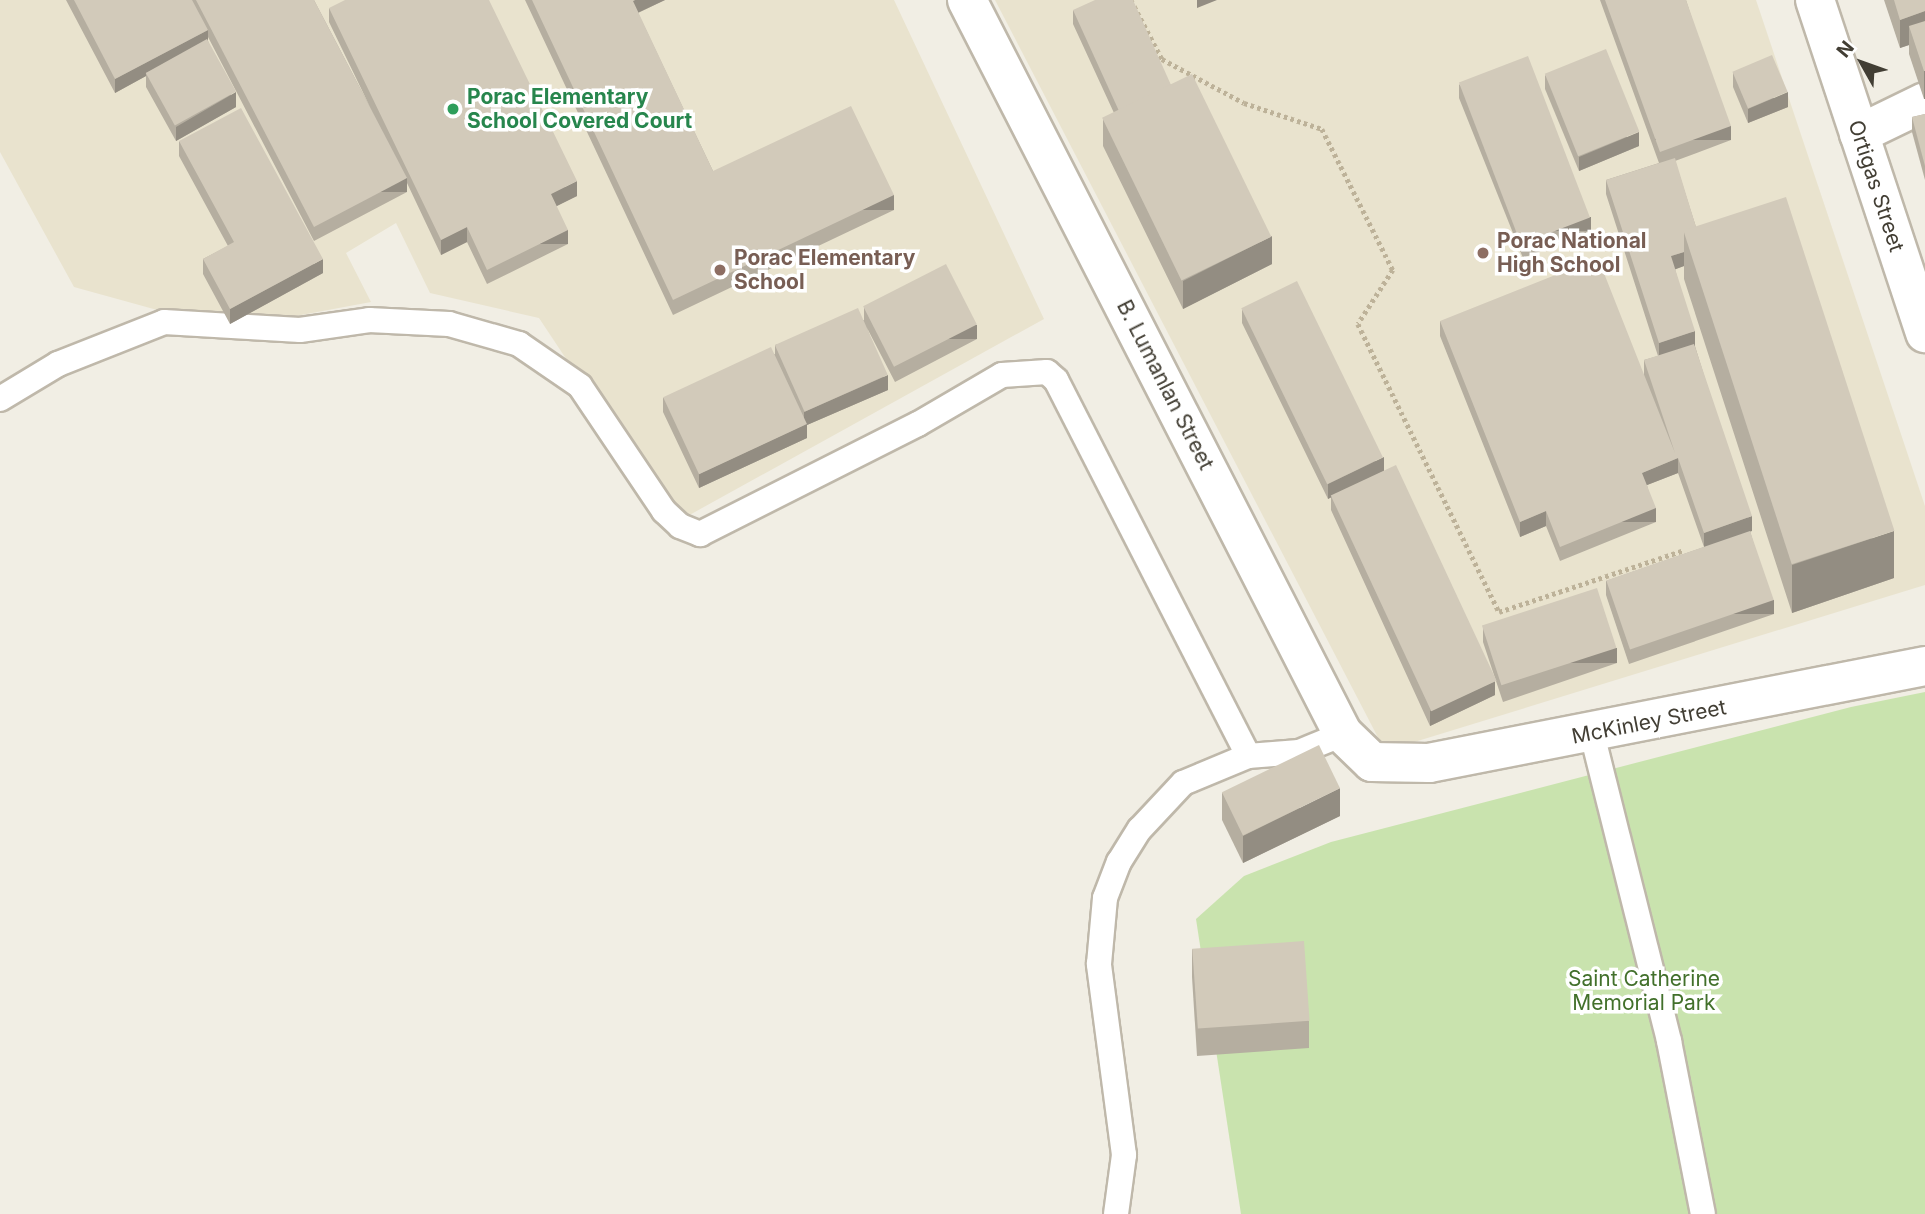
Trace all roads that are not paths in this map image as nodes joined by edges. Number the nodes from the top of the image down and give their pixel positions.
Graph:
1 (967, 0) edge
2 (1815, 0) edge
3 (1925, 102) edge
4 (1859, 134) junction
5 (1925, 332) edge
6 (0, 399) edge
7 (1925, 666) edge
8 (1343, 734) junction
9 (1592, 734) junction
10 (1248, 756) junction
11 (1372, 762) joint
12 (1116, 1214) edge
13 (1703, 1214) edge

1 - 8 street, B. Lumanlan Street
2 - 4 street, Ortigas Street
3 - 4 street
4 - 5 street, Ortigas Street
6 - 10 lane
7 - 9 street, McKinley Street
8 - 10 lane
8 - 11 street, B. Lumanlan Street
9 - 11 street, McKinley Street
9 - 13 lane
10 - 12 lane

